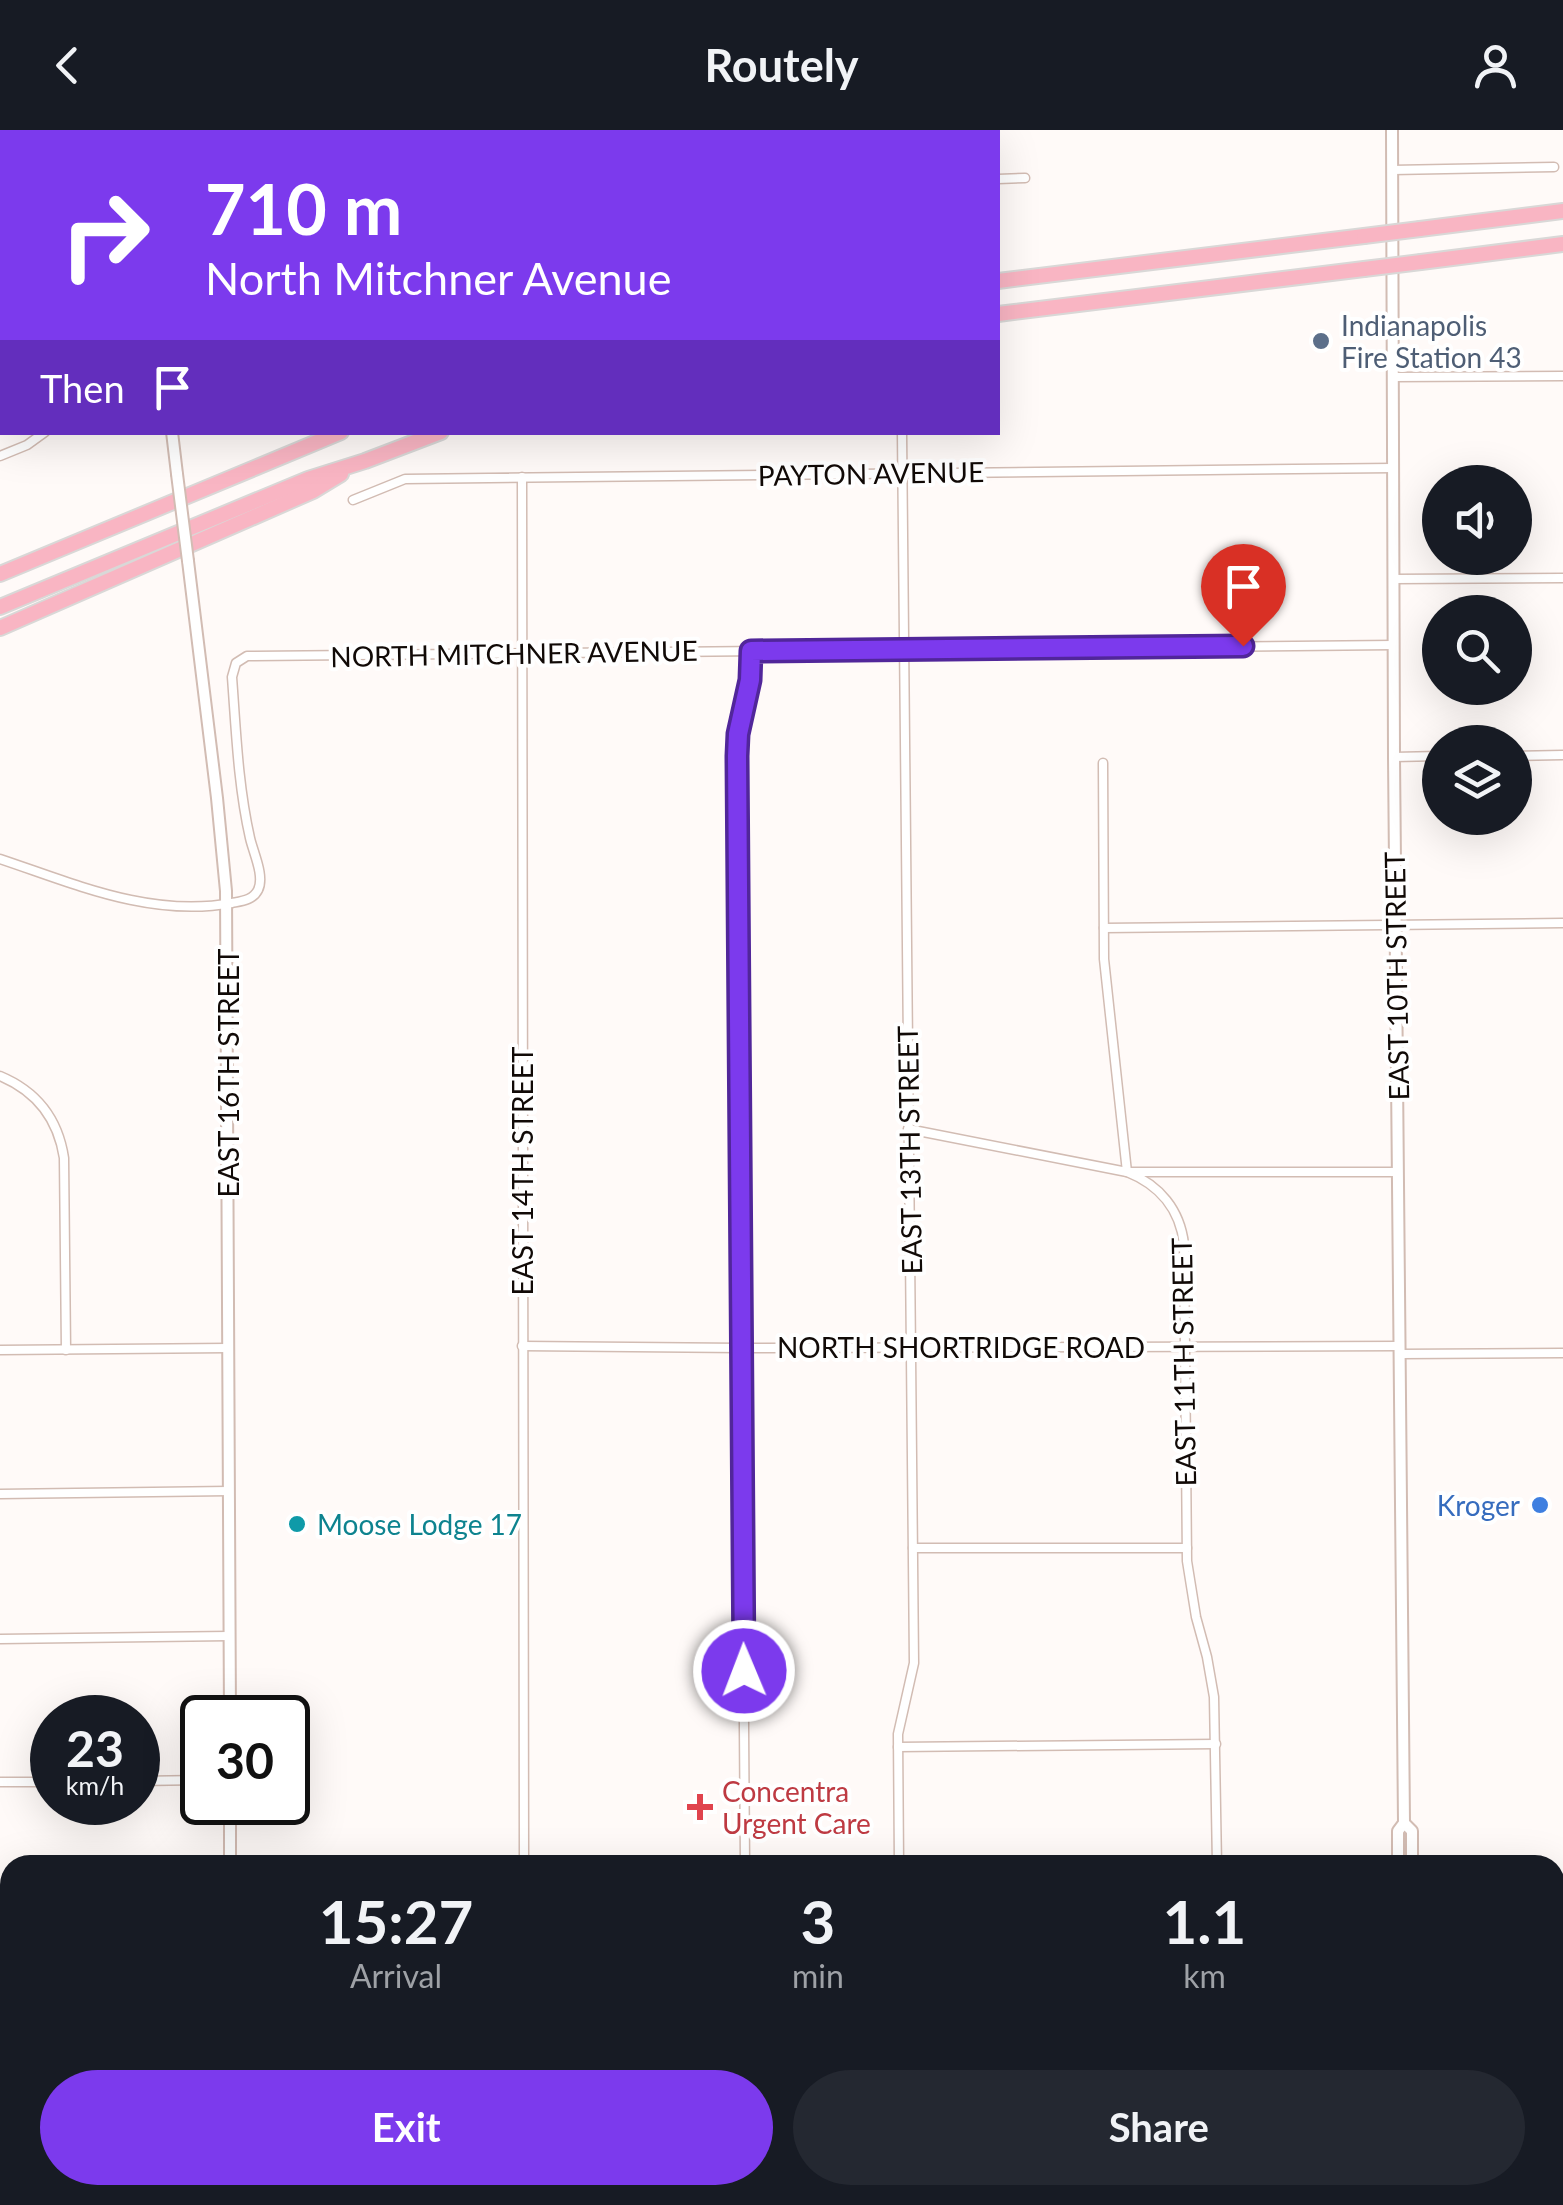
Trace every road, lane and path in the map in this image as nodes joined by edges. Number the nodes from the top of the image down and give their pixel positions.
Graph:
1 (1392, 130) edge
2 (1554, 167) dead end
3 (1392, 170) junction
4 (1025, 178) dead end
5 (1000, 179) edge
6 (1563, 212) edge
7 (1563, 244) edge
8 (1000, 281) edge
9 (1000, 314) edge
10 (1563, 376) edge
11 (1393, 377) junction
12 (41, 435) edge
13 (172, 435) edge
14 (334, 435) edge
15 (434, 435) edge
16 (902, 435) edge
17 (0, 456) edge
18 (365, 461) junction
19 (1393, 468) junction
20 (902, 472) junction
21 (522, 478) junction
22 (352, 500) dead end
23 (0, 574) edge
24 (1563, 578) edge
25 (1393, 579) junction
26 (0, 607) edge
27 (0, 628) edge
28 (1394, 645) junction
29 (903, 650) junction
30 (751, 651) junction
31 (521, 653) junction
32 (1422, 756) edge
33 (1532, 756) edge
34 (1563, 756) edge
35 (1394, 757) junction
36 (1103, 762) dead end
37 (0, 860) edge
38 (226, 904) junction
39 (1396, 924) junction
40 (1563, 924) edge
41 (1104, 928) junction
42 (0, 1076) edge
43 (908, 1129) junction
44 (1127, 1172) junction
45 (1398, 1172) junction
46 (522, 1346) junction
47 (1184, 1346) junction
48 (910, 1347) junction
49 (228, 1348) junction
50 (741, 1348) junction
51 (0, 1350) edge
52 (66, 1350) junction
53 (1400, 1350) junction
54 (1563, 1353) edge
55 (230, 1491) junction
56 (0, 1494) edge
57 (913, 1548) junction
58 (1187, 1548) junction
59 (230, 1636) junction
60 (0, 1639) edge
61 (230, 1695) edge
62 (1216, 1744) junction
63 (898, 1747) junction
64 (0, 1782) edge
65 (30, 1782) edge
66 (1404, 1823) junction
67 (230, 1825) edge
68 (230, 1855) edge
69 (524, 1855) edge
70 (745, 1855) edge
71 (899, 1855) edge
72 (1217, 1855) edge
73 (1398, 1855) edge
74 (1412, 1855) edge

1 - 3 main road, EAST 10TH STREET
2 - 3 street
3 - 11 main road, EAST 10TH STREET
4 - 5 street
6 - 8 highway, bridge
7 - 9 highway, bridge
10 - 11 street
11 - 19 main road, EAST 10TH STREET
12 - 17 street
13 - 38 main road, EAST 16TH STREET, bridge
14 - 23 highway
15 - 18 highway
16 - 20 street, EAST 13TH STREET
18 - 26 highway
18 - 27 highway
19 - 20 street, PAYTON AVENUE
19 - 25 main road, EAST 10TH STREET
20 - 21 street, PAYTON AVENUE
20 - 29 street, EAST 13TH STREET
21 - 22 street, PAYTON AVENUE
21 - 31 street, EAST 14TH STREET
24 - 25 street
25 - 28 main road, EAST 10TH STREET
28 - 29 street, NORTH MITCHNER AVENUE
28 - 35 main road, EAST 10TH STREET
29 - 30 street, NORTH MITCHNER AVENUE
29 - 43 street, EAST 13TH STREET
30 - 31 street, NORTH MITCHNER AVENUE
30 - 50 street
31 - 38 street, NORTH MITCHNER AVENUE
31 - 46 street, EAST 14TH STREET
32 - 35 street
33 - 34 street
35 - 39 main road, EAST 10TH STREET
36 - 41 street
37 - 38 street
38 - 49 main road, EAST 16TH STREET
39 - 40 street
39 - 41 street
39 - 45 main road, EAST 10TH STREET
41 - 44 street
42 - 52 street
43 - 44 street
43 - 48 street, EAST 13TH STREET
44 - 45 street
44 - 47 street, EAST 11TH STREET
45 - 53 main road, EAST 10TH STREET
46 - 50 street, NORTH SHORTRIDGE ROAD
46 - 69 street, EAST 14TH STREET
47 - 48 street, NORTH SHORTRIDGE ROAD
47 - 53 street, NORTH SHORTRIDGE ROAD
47 - 58 street, EAST 11TH STREET
48 - 50 street, NORTH SHORTRIDGE ROAD
48 - 57 street, EAST 13TH STREET
49 - 52 street
49 - 55 main road, EAST 16TH STREET
50 - 70 street
51 - 52 street
53 - 54 street, NORTH SHORTRIDGE ROAD
53 - 66 main road, EAST 10TH STREET
55 - 56 street
55 - 59 main road, EAST 16TH STREET
57 - 58 street
57 - 63 street, EAST 13TH STREET
58 - 62 street, EAST 11TH STREET
59 - 60 street
59 - 61 main road, EAST 16TH STREET
62 - 63 street
62 - 72 street, EAST 11TH STREET
63 - 71 street, EAST 13TH STREET
64 - 65 street
66 - 73 main road, EAST 10TH STREET
66 - 74 main road, EAST 10TH STREET
67 - 68 main road

